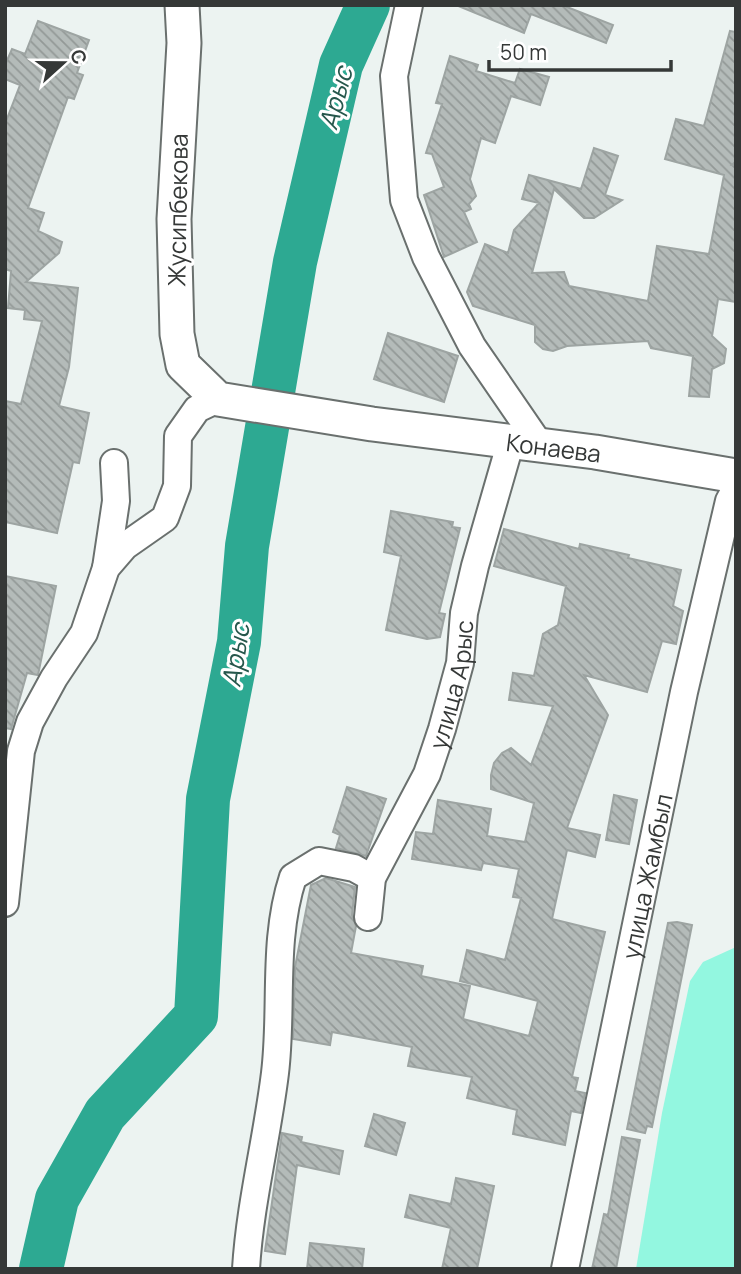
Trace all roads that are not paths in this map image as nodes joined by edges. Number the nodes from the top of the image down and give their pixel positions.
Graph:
1 (183, 5) edge
2 (409, 5) edge
3 (218, 400) junction
4 (525, 443) junction
5 (114, 463) dead end
6 (736, 476) edge
7 (736, 488) edge
8 (106, 568) junction
9 (372, 877) junction
10 (5, 903) edge
11 (368, 917) dead end
12 (246, 1269) edge
13 (565, 1269) edge

1 - 3 street, Жусипбекова
2 - 4 street
3 - 4 street, Конаева
3 - 8 street
4 - 6 street, Конаева
4 - 9 street, улица Арыс
5 - 8 street
7 - 13 street, улица Жамбыл
8 - 10 street
9 - 11 street, улица Арыс
9 - 12 street

